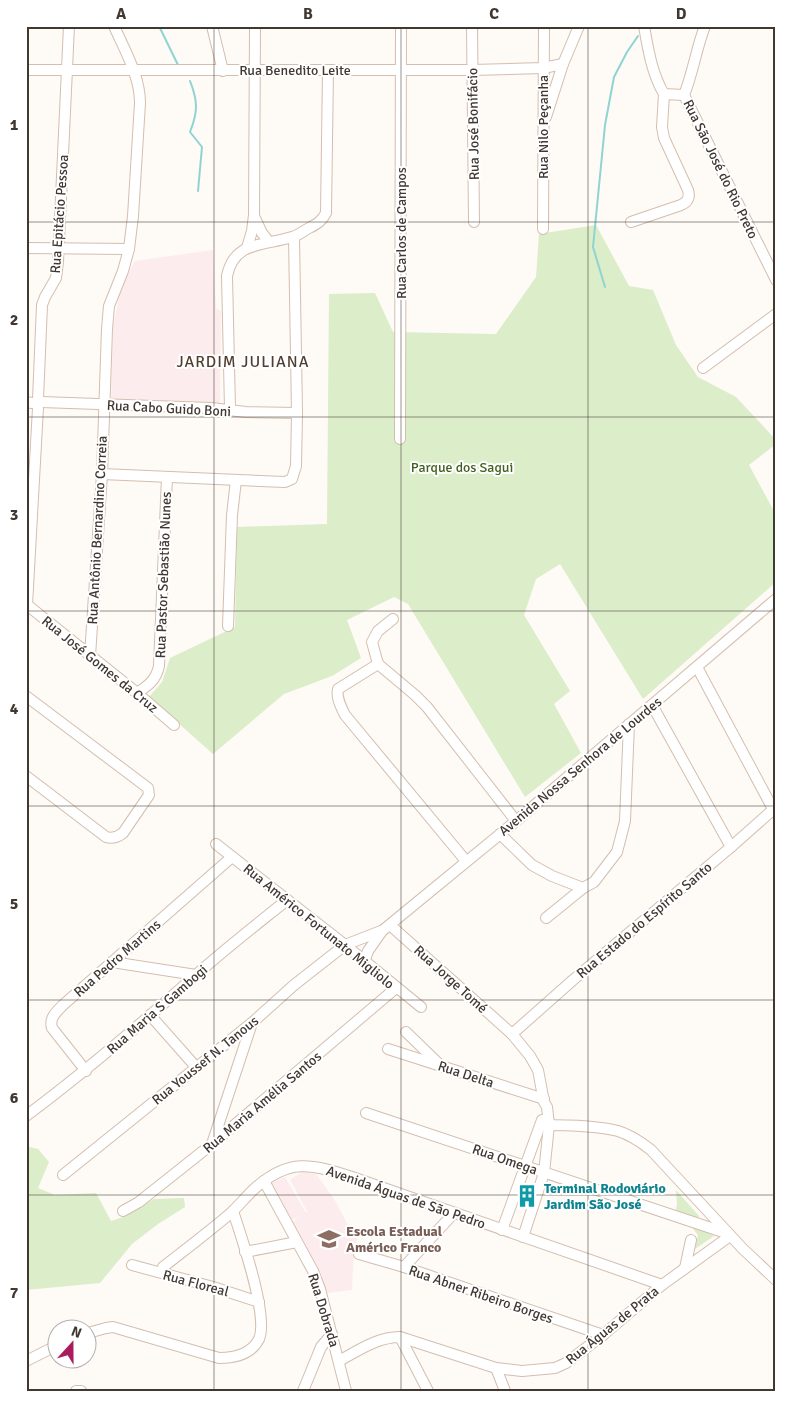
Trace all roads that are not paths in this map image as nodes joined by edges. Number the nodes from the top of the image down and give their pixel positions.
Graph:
1 (69, 26) edge
2 (114, 26) edge
3 (212, 26) edge
4 (255, 26) edge
5 (401, 26) edge
6 (472, 26) edge
7 (544, 26) edge
8 (579, 26) edge
9 (644, 26) edge
10 (705, 26) edge
11 (564, 64) junction
12 (543, 68) junction
13 (26, 70) edge
14 (66, 70) junction
15 (133, 70) junction
16 (255, 70) junction
17 (328, 70) junction
18 (399, 70) junction
19 (472, 70) junction
20 (223, 71) junction
21 (664, 94) junction
22 (684, 95) junction
23 (543, 125) junction
24 (254, 215) junction
25 (474, 222) dead end
26 (631, 222) dead end
27 (543, 229) dead end
28 (294, 237) junction
29 (269, 242) junction
30 (26, 248) edge
31 (59, 248) junction
32 (247, 248) junction
33 (129, 249) junction
34 (776, 280) edge
35 (776, 314) edge
36 (703, 368) dead end
37 (35, 403) edge
38 (103, 404) junction
39 (230, 410) junction
40 (297, 413) junction
41 (400, 439) dead end
42 (102, 474) junction
43 (167, 477) junction
44 (236, 480) junction
45 (776, 599) edge
46 (26, 604) edge
47 (393, 619) dead end
48 (228, 626) dead end
49 (90, 656) junction
50 (378, 664) junction
51 (697, 667) junction
52 (137, 692) junction
53 (26, 696) edge
54 (652, 705) junction
55 (629, 724) junction
56 (174, 725) dead end
57 (26, 776) edge
58 (774, 808) edge
59 (516, 821) junction
60 (500, 834) junction
61 (216, 844) dead end
62 (731, 848) junction
63 (232, 857) junction
64 (466, 862) junction
65 (583, 888) junction
66 (286, 900) junction
67 (546, 918) dead end
68 (386, 928) junction
69 (345, 945) junction
70 (112, 962) junction
71 (364, 962) junction
72 (196, 974) junction
73 (396, 988) junction
74 (421, 1007) dead end
75 (150, 1015) junction
76 (252, 1022) junction
77 (406, 1032) dead end
78 (512, 1034) junction
79 (388, 1050) dead end
80 (441, 1066) junction
81 (196, 1068) junction
82 (86, 1071) junction
83 (544, 1100) junction
84 (366, 1114) dead end
85 (26, 1116) edge
86 (545, 1125) junction
87 (212, 1144) junction
88 (525, 1166) junction
89 (544, 1173) junction
90 (63, 1175) dead end
91 (264, 1181) junction
92 (123, 1211) dead end
93 (233, 1211) junction
94 (454, 1213) junction
95 (502, 1230) junction
96 (729, 1235) junction
97 (523, 1237) junction
98 (691, 1240) dead end
99 (297, 1242) junction
100 (245, 1252) junction
101 (359, 1254) dead end
102 (132, 1265) dead end
103 (162, 1267) dead end
104 (404, 1267) junction
105 (685, 1268) junction
106 (776, 1280) edge
107 (662, 1285) junction
108 (259, 1302) junction
109 (98, 1330) edge
110 (332, 1334) junction
111 (603, 1335) junction
112 (400, 1337) junction
113 (48, 1350) edge
114 (26, 1361) edge
115 (339, 1361) junction
116 (496, 1368) junction
117 (76, 1391) edge
118 (81, 1391) edge
119 (303, 1391) edge
120 (346, 1391) edge
121 (428, 1391) edge
122 (506, 1391) edge

1 - 14 street, Rua Epitácio Pessoa
2 - 15 street, Rua Antônio Bernardino Correia
3 - 20 street
4 - 16 street
5 - 18 street, Rua Carlos de Campos
6 - 19 street, Rua José Bonifácio
7 - 12 street, Rua Nilo Peçanha
8 - 11 street
9 - 21 street
10 - 22 street, Rua São José do Rio Preto
11 - 12 street, Rua Benedito Leite
11 - 23 street
12 - 19 street, Rua Benedito Leite
12 - 23 street, Rua Nilo Peçanha
13 - 14 street, Rua Benedito Leite
14 - 15 street, Rua Benedito Leite
14 - 31 street, Rua Epitácio Pessoa
15 - 20 street, Rua Benedito Leite
15 - 33 street, Rua Antônio Bernardino Correia
16 - 17 street, Rua Benedito Leite
16 - 20 street, Rua Benedito Leite
16 - 24 street
17 - 18 street, Rua Benedito Leite
17 - 28 street
18 - 19 street, Rua Benedito Leite
18 - 41 street, Rua Carlos de Campos
19 - 25 street, Rua José Bonifácio
21 - 22 street
21 - 26 street
22 - 34 street, Rua São José do Rio Preto
23 - 27 street, Rua Nilo Peçanha
24 - 29 street
24 - 32 street
28 - 29 street
28 - 40 street
29 - 32 street
30 - 31 street
31 - 33 street
31 - 37 street, Rua Epitácio Pessoa
32 - 39 street
33 - 38 street, Rua Antônio Bernardino Correia
35 - 36 street
37 - 38 street, Rua Cabo Guido Boni
37 - 46 street, Rua Epitácio Pessoa
38 - 39 street, Rua Cabo Guido Boni
38 - 42 street, Rua Antônio Bernardino Correia
39 - 40 street, Rua Cabo Guido Boni
40 - 44 street
42 - 43 street
42 - 49 street, Rua Antônio Bernardino Correia
43 - 44 street
43 - 52 street, Rua Pastor Sebastião Nunes
44 - 48 street
45 - 51 street, Avenida Nossa Senhora de Lourdes
46 - 49 street, Rua José Gomes da Cruz
47 - 50 street
49 - 52 street, Rua José Gomes da Cruz
50 - 59 street
50 - 64 street
51 - 54 street, Avenida Nossa Senhora de Lourdes
51 - 58 street
52 - 56 street, Rua José Gomes da Cruz
53 - 57 street
54 - 55 street, Avenida Nossa Senhora de Lourdes
54 - 62 street
55 - 59 street, Avenida Nossa Senhora de Lourdes
55 - 65 street
58 - 62 street, Rua Estado do Espírito Santo
59 - 60 street, Avenida Nossa Senhora de Lourdes
60 - 64 street, Avenida Nossa Senhora de Lourdes
60 - 65 street
61 - 63 street, Rua Américo Fortunato Migliolo
62 - 78 street, Rua Estado do Espírito Santo
63 - 66 street, Rua Américo Fortunato Migliolo
63 - 70 street, Rua Pedro Martins
64 - 68 street, Avenida Nossa Senhora de Lourdes
65 - 67 street
66 - 69 street, Rua Américo Fortunato Migliolo
66 - 72 street, Rua Maria S Gambogi
68 - 69 street, Rua Youssef N. Tanous
68 - 71 street
68 - 78 street, Rua Jorge Tomé
69 - 71 street, Rua Américo Fortunato Migliolo
69 - 76 street, Rua Youssef N. Tanous
70 - 72 street
70 - 82 street, Rua Pedro Martins
71 - 73 street, Rua Américo Fortunato Migliolo
72 - 75 street, Rua Maria S Gambogi
73 - 74 street, Rua Américo Fortunato Migliolo
73 - 87 street, Rua Maria Amélia Santos
75 - 81 street
75 - 82 street, Rua Maria S Gambogi
76 - 81 street, Rua Youssef N. Tanous
76 - 87 street
77 - 80 street
78 - 83 street, Rua Jorge Tomé
79 - 80 street, Rua Delta
80 - 83 street, Rua Delta
81 - 90 street, Rua Youssef N. Tanous
82 - 85 street, Rua Maria S Gambogi
83 - 86 street, Rua Jorge Tomé
84 - 88 street, Rua Omega
86 - 88 street
86 - 89 street
86 - 96 street
87 - 92 street, Rua Maria Amélia Santos
88 - 89 street, Rua Omega
88 - 95 street
89 - 96 street, Rua Omega
89 - 97 street
91 - 93 street, Avenida Águas de São Pedro
91 - 94 street, Avenida Águas de São Pedro
91 - 99 street, Rua Dobrada
93 - 100 street
93 - 103 street, Avenida Águas de São Pedro
94 - 95 street, Avenida Águas de São Pedro
94 - 104 street
95 - 97 street, Avenida Águas de São Pedro
96 - 105 street, Rua Águas de Prata
96 - 106 street
97 - 107 street, Avenida Águas de São Pedro
98 - 105 street
99 - 100 street
99 - 110 street, Rua Dobrada
100 - 108 street
101 - 104 street, Rua Abner Ribeiro Borges
102 - 108 street, Rua Floreal
104 - 111 street, Rua Abner Ribeiro Borges
105 - 107 street, Rua Águas de Prata
107 - 111 street, Rua Águas de Prata
108 - 109 street
110 - 115 street, Rua Dobrada
110 - 119 street
111 - 116 street, Rua Águas de Prata
112 - 115 street, Rua Águas de Prata
112 - 116 street, Rua Águas de Prata
112 - 121 street
113 - 114 street
115 - 120 street, Rua Dobrada
116 - 122 street
117 - 118 street

